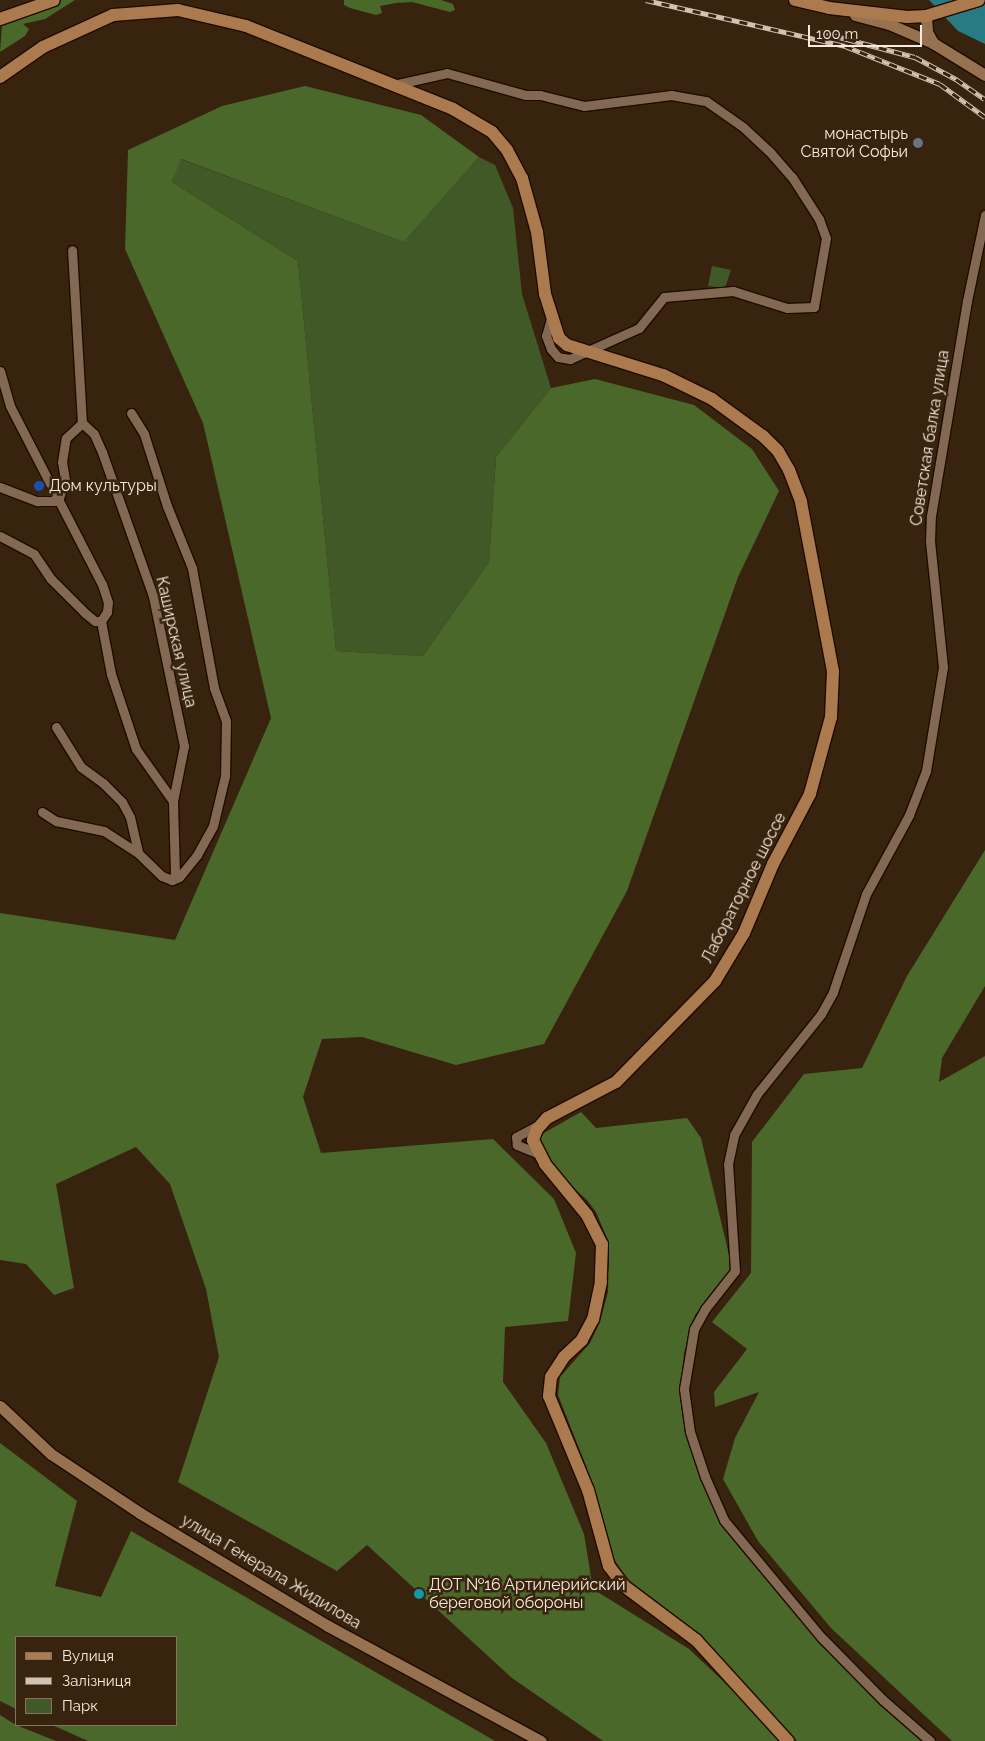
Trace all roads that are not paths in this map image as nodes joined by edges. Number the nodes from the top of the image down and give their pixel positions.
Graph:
1 (54, 0) edge
2 (795, 0) edge
3 (979, 0) edge
4 (829, 8) junction
5 (931, 14) junction
6 (0, 19) edge
7 (933, 43) junction
8 (985, 76) edge
9 (0, 77) edge
10 (393, 85) junction
11 (985, 215) edge
12 (72, 250) dead end
13 (590, 353) junction
14 (0, 371) edge
15 (131, 413) dead end
16 (82, 423) junction
17 (0, 487) edge
18 (58, 501) junction
19 (0, 536) edge
20 (101, 621) junction
21 (56, 727) dead end
22 (173, 801) junction
23 (42, 812) dead end
24 (138, 853) junction
25 (173, 877) junction
26 (0, 1406) edge
27 (541, 1741) edge
28 (788, 1741) edge
29 (930, 1741) edge

1 - 6 main road
2 - 4 main road
3 - 5 main road
4 - 5 main road
4 - 7 main road
5 - 7 main road
7 - 8 main road
9 - 10 main road, Лабораторное шоссе
10 - 13 main road, Лабораторное шоссе
10 - 13 street
11 - 29 street, Советская балка улица
12 - 16 street
13 - 28 main road, Лабораторное шоссе
14 - 18 street
15 - 25 street
16 - 18 street
16 - 22 street, Каширская улица
17 - 18 street
18 - 20 street
19 - 20 street
20 - 22 street
21 - 24 street
22 - 25 street, Каширская улица
23 - 24 street
24 - 25 street
26 - 27 main road, улица Генерала Жидилова

